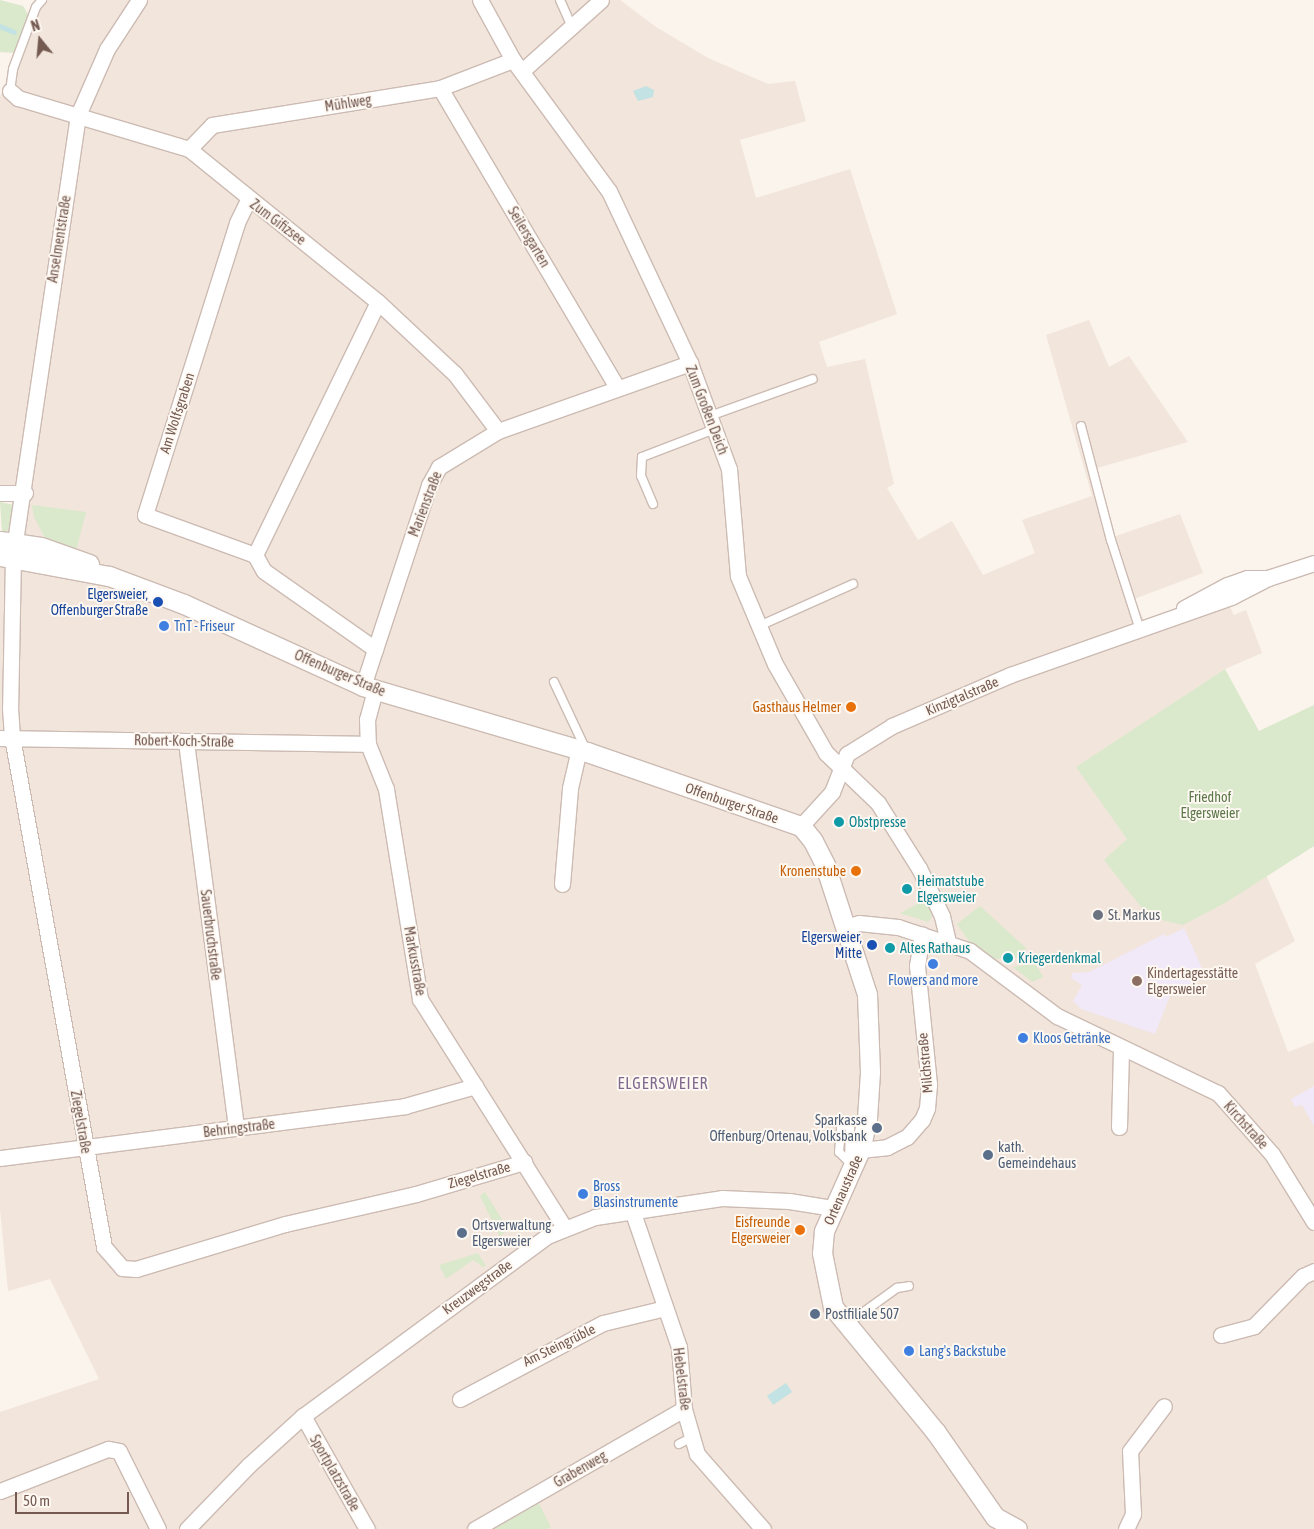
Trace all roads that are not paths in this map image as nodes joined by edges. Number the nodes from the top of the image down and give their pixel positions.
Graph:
1 (42, 0) edge
2 (139, 0) edge
3 (480, 0) edge
4 (560, 0) edge
5 (601, 0) edge
6 (571, 26) junction
7 (518, 66) junction
8 (440, 88) junction
9 (10, 91) joint
10 (78, 115) junction
11 (189, 149) junction
12 (248, 200) junction
13 (378, 302) junction
14 (690, 363) junction
15 (813, 380) dead end
16 (617, 387) junction
17 (712, 423) junction
18 (1081, 426) dead end
19 (498, 430) junction
20 (0, 493) edge
21 (24, 493) junction
22 (653, 504) dead end
23 (7, 549) edge
24 (255, 555) junction
25 (1314, 563) edge
26 (853, 584) dead end
27 (759, 626) junction
28 (1140, 630) junction
29 (375, 649) junction
30 (554, 682) dead end
31 (369, 688) junction
32 (6, 738) edge
33 (186, 742) junction
34 (368, 744) junction
35 (583, 751) junction
36 (840, 768) junction
37 (800, 826) junction
38 (562, 884) dead end
39 (848, 926) junction
40 (922, 934) junction
41 (948, 942) junction
42 (1121, 1049) junction
43 (475, 1086) junction
44 (1119, 1127) dead end
45 (236, 1128) junction
46 (86, 1147) junction
47 (0, 1158) edge
48 (854, 1159) junction
49 (524, 1162) junction
50 (833, 1208) junction
51 (632, 1210) junction
52 (1314, 1222) edge
53 (565, 1228) junction
54 (1314, 1271) edge
55 (909, 1286) dead end
56 (665, 1308) junction
57 (847, 1324) junction
58 (1221, 1335) dead end
59 (460, 1399) dead end
60 (1164, 1406) dead end
61 (684, 1410) junction
62 (303, 1416) junction
63 (0, 1491) edge
64 (158, 1529) edge
65 (187, 1529) edge
66 (367, 1529) edge
67 (476, 1529) edge
68 (763, 1529) edge
69 (1017, 1529) edge
70 (1126, 1529) edge

1 - 9 lane
2 - 10 street, Anselmentstraße
3 - 7 street, Zum Großen Deich
4 - 6 lane
5 - 6 street
6 - 7 street
7 - 8 street, Mühlweg
7 - 14 street, Zum Großen Deich
8 - 11 street, Mühlweg
8 - 16 street, Seilersgarten
9 - 10 street, Zum Gifizsee
10 - 11 street, Zum Gifizsee
10 - 21 street, Anselmentstraße
11 - 12 street, Zum Gifizsee
12 - 13 street, Zum Gifizsee
12 - 24 street, Am Wolfsgraben
13 - 19 street, Zum Gifizsee
13 - 24 street
14 - 16 street, Marienstraße
14 - 17 street, Zum Großen Deich
15 - 17 lane
16 - 19 street, Marienstraße
17 - 22 lane
17 - 27 street, Zum Großen Deich
18 - 28 lane
19 - 29 street, Marienstraße
20 - 21 street
21 - 23 street, Anselmentstraße
23 - 31 street, Offenburger Straße
23 - 32 street, Ziegelstraße
24 - 29 street
25 - 28 street, Kinzigtalstraße
26 - 27 lane
27 - 36 street, Zum Großen Deich
28 - 36 street, Kinzigtalstraße
29 - 31 street, Marienstraße
30 - 35 lane
31 - 34 street, Markusstraße
31 - 35 street, Offenburger Straße
32 - 33 street, Robert-Koch-Straße
32 - 46 street, Ziegelstraße
33 - 34 street, Robert-Koch-Straße
33 - 45 street, Sauerbruchstraße
34 - 43 street, Markusstraße
35 - 37 street, Offenburger Straße
35 - 38 street
36 - 37 street, Kinzigtalstraße
36 - 41 street
37 - 39 street, Ortenaustraße
39 - 40 street, Kirchstraße
39 - 48 street, Ortenaustraße
40 - 41 street, Kirchstraße
40 - 48 street, Milchstraße
41 - 42 street, Kirchstraße
42 - 44 street
42 - 52 street, Kirchstraße
43 - 45 street, Behringstraße
43 - 49 street, Markusstraße
45 - 46 street, Behringstraße
46 - 47 street, Behringstraße
46 - 49 street, Ziegelstraße
48 - 50 street, Ortenaustraße
49 - 53 street, Markusstraße
50 - 51 street, Kreuzwegstraße
50 - 57 street, Ortenaustraße
51 - 53 street, Kreuzwegstraße
51 - 56 street, Hebelstraße
53 - 62 street, Kreuzwegstraße
54 - 58 street
55 - 57 lane
56 - 59 street, Am Steingrüble
56 - 61 street, Hebelstraße
57 - 69 street, Ortenaustraße
60 - 70 street
61 - 67 street, Grabenweg
61 - 68 street, Hebelstraße
62 - 65 street, Kreuzwegstraße
62 - 66 street, Sportplatzstraße
63 - 64 street

